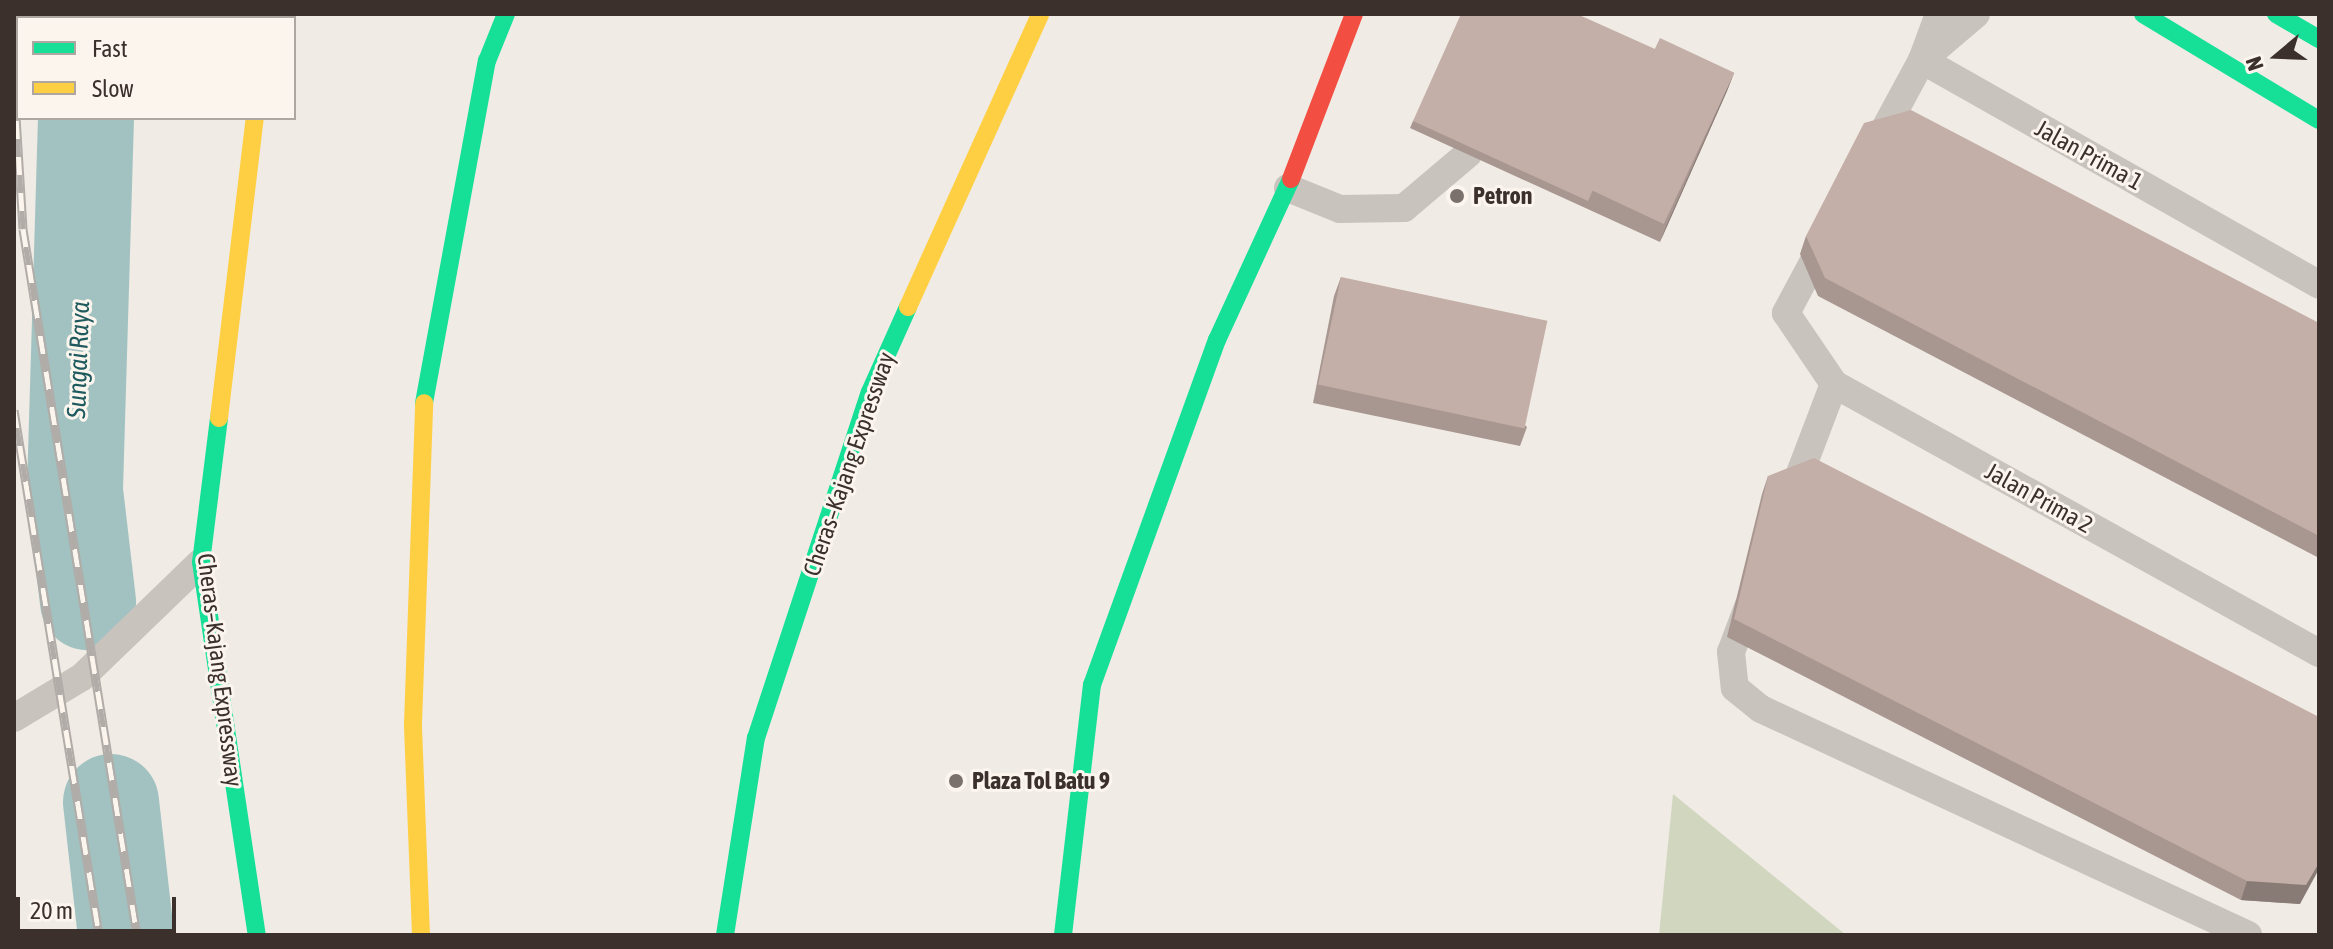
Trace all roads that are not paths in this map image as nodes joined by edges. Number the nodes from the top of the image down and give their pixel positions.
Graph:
1 (506, 14) edge
2 (1040, 14) edge
3 (1354, 14) edge
4 (1939, 14) edge
5 (1976, 14) edge
6 (2143, 14) edge
7 (2276, 14) edge
8 (2319, 39) edge
9 (1922, 60) junction
10 (255, 120) edge
11 (2319, 120) edge
12 (1468, 154) edge
13 (1861, 173) edge
14 (1288, 188) junction
15 (1839, 215) edge
16 (2319, 285) edge
17 (1834, 384) junction
18 (1782, 518) edge
19 (201, 562) junction
20 (1760, 577) edge
21 (2319, 653) edge
22 (14, 718) edge
23 (257, 935) edge
24 (421, 935) edge
25 (725, 935) edge
26 (1063, 935) edge
27 (2248, 935) edge

1 - 24 main road
2 - 25 main road, Cheras–Kajang Expressway
3 - 14 main road
4 - 9 lane
5 - 9 lane
6 - 11 main road
7 - 8 main road
9 - 13 lane
9 - 16 lane, Jalan Prima 1
10 - 19 main road, Cheras–Kajang Expressway
12 - 14 lane
14 - 26 main road
15 - 17 lane, Jalan Prima 2
17 - 18 lane
17 - 21 lane, Jalan Prima 2
19 - 22 lane
19 - 23 main road, Cheras–Kajang Expressway
20 - 27 lane

